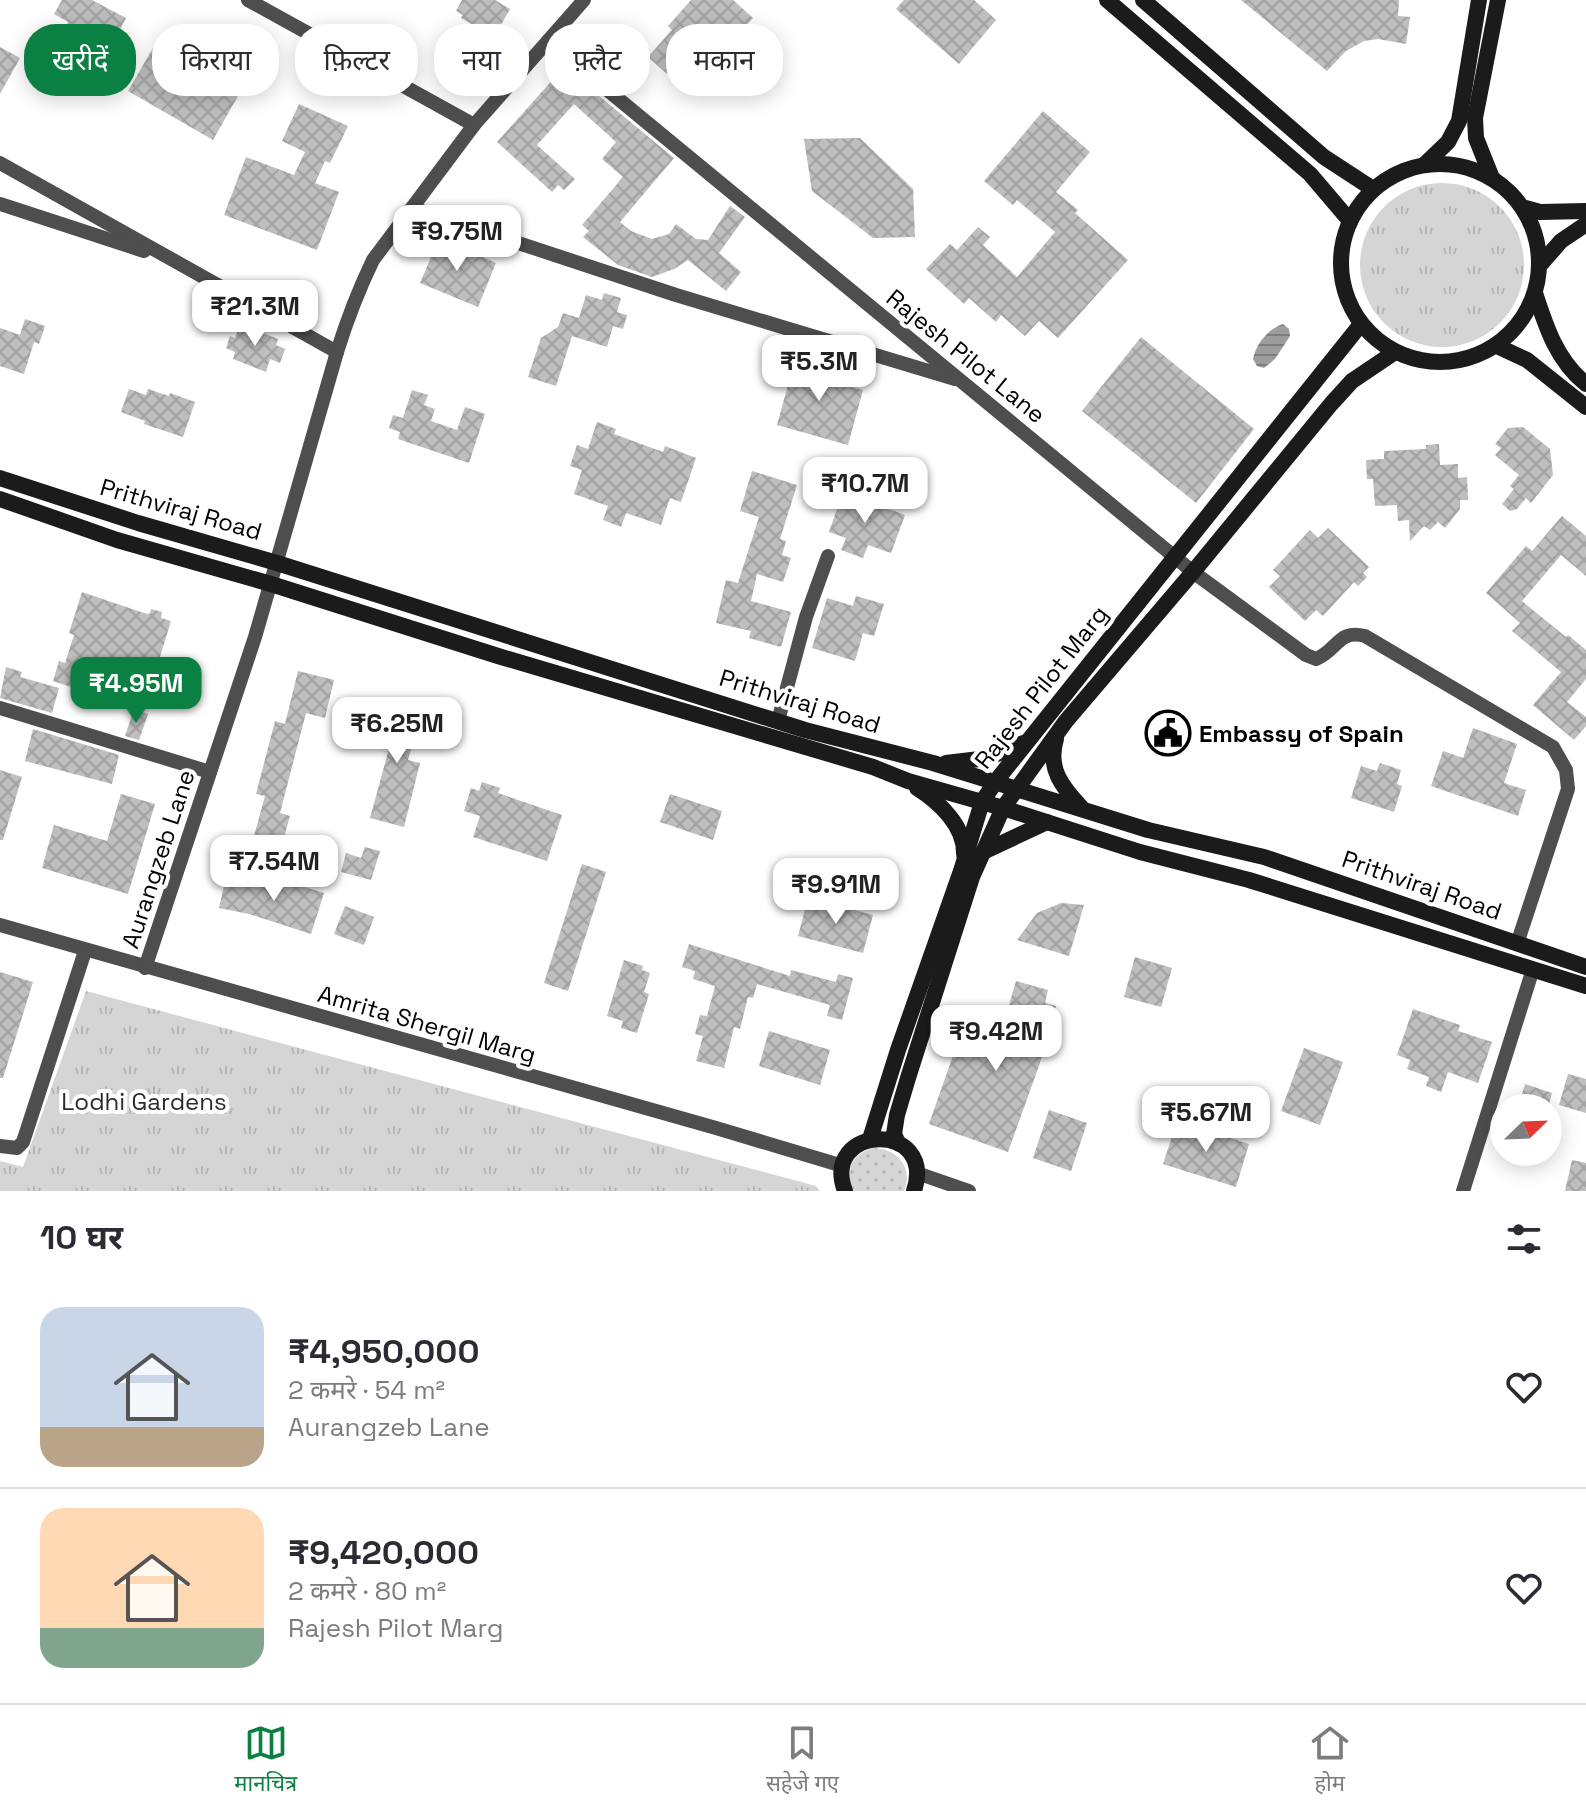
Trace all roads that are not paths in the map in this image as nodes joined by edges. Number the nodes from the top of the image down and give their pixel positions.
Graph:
1 (248, 0) edge
2 (584, 0) edge
3 (1107, 0) edge
4 (1143, 0) edge
5 (1479, 0) edge
6 (1498, 0) edge
7 (563, 24) edge
8 (545, 44) edge
9 (615, 96) edge
10 (474, 125) junction
11 (0, 163) edge
12 (1424, 165) junction
13 (1492, 178) junction
14 (1373, 189) junction
15 (0, 204) edge
16 (1522, 207) junction
17 (412, 208) junction
18 (1586, 211) edge
19 (1350, 221) junction
20 (1586, 224) edge
21 (176, 262) junction
22 (1540, 265) junction
23 (1535, 293) junction
24 (1361, 324) junction
25 (1497, 346) junction
26 (337, 352) junction
27 (1395, 352) junction
28 (963, 382) junction
29 (1586, 384) edge
30 (1586, 407) edge
31 (0, 478) edge
32 (0, 499) edge
33 (828, 556) dead end
34 (1175, 557) junction
35 (277, 563) junction
36 (1193, 572) junction
37 (271, 584) junction
38 (0, 708) edge
39 (778, 721) junction
40 (1066, 721) junction
41 (1033, 734) junction
42 (933, 763) junction
43 (210, 772) junction
44 (908, 781) junction
45 (996, 781) junction
46 (1017, 788) junction
47 (982, 802) junction
48 (1003, 808) junction
49 (1083, 809) junction
50 (1047, 822) junction
51 (983, 852) junction
52 (961, 871) junction
53 (0, 925) edge
54 (1517, 944) junction
55 (85, 951) junction
56 (1586, 967) edge
57 (145, 968) junction
58 (1533, 969) junction
59 (1586, 986) edge
60 (870, 1139) junction
61 (898, 1143) junction
62 (0, 1146) edge
63 (843, 1166) junction
64 (917, 1173) junction
65 (845, 1191) edge
66 (914, 1191) edge
67 (969, 1191) edge
68 (1463, 1191) edge

1 - 10 street
2 - 7 street, Aurangzeb Lane
3 - 19 main road
4 - 14 main road
5 - 12 main road
6 - 13 main road
8 - 10 street, Aurangzeb Lane
9 - 28 street, Rajesh Pilot Lane
10 - 17 street, Aurangzeb Lane
11 - 21 street
12 - 13 main road
12 - 14 main road
13 - 16 main road
14 - 19 main road
15 - 21 street
16 - 18 main road
16 - 22 main road
17 - 26 street, Aurangzeb Lane
17 - 28 street
19 - 24 main road
20 - 22 main road
21 - 26 street
22 - 23 main road
23 - 25 main road
23 - 29 main road
24 - 27 main road
24 - 34 main road, Rajesh Pilot Marg
25 - 27 main road
25 - 30 main road
26 - 35 street, Aurangzeb Lane
27 - 36 main road, Rajesh Pilot Marg
28 - 34 street, Rajesh Pilot Lane
31 - 35 main road, Prithviraj Road
32 - 37 main road, Prithviraj Road
33 - 39 street
34 - 36 street, Rajesh Pilot Lane
34 - 41 main road, Rajesh Pilot Marg
35 - 37 street, Aurangzeb Lane
35 - 39 main road, Prithviraj Road
36 - 40 main road, Rajesh Pilot Marg
36 - 54 street, Rajesh Pilot Lane
37 - 43 street, Aurangzeb Lane
37 - 44 main road, Prithviraj Road
38 - 43 street
39 - 42 main road, Prithviraj Road
40 - 46 main road, Rajesh Pilot Marg
40 - 49 main road
41 - 42 main road
41 - 45 main road, Rajesh Pilot Marg
42 - 45 main road, Prithviraj Road
43 - 57 street, Aurangzeb Lane
44 - 47 main road, Prithviraj Road
44 - 52 main road
45 - 46 main road, Prithviraj Road
45 - 47 main road, Rajesh Pilot Marg
46 - 48 main road, Rajesh Pilot Marg
46 - 49 main road, Prithviraj Road
47 - 48 main road, Prithviraj Road
47 - 52 main road, Rajesh Pilot Marg
48 - 50 main road, Prithviraj Road
48 - 51 main road, Rajesh Pilot Marg
49 - 54 main road, Prithviraj Road
50 - 51 main road
50 - 58 main road, Prithviraj Road
51 - 61 main road, Rajesh Pilot Marg
52 - 60 main road, Rajesh Pilot Marg
53 - 55 street, Amrita Shergil Marg
54 - 56 main road, Prithviraj Road
55 - 57 street, Amrita Shergil Marg
55 - 62 street
57 - 63 street, Amrita Shergil Marg
58 - 59 main road, Prithviraj Road
58 - 68 street
60 - 61 main road
60 - 63 main road
61 - 64 main road
63 - 65 main road
64 - 66 main road
64 - 67 street

